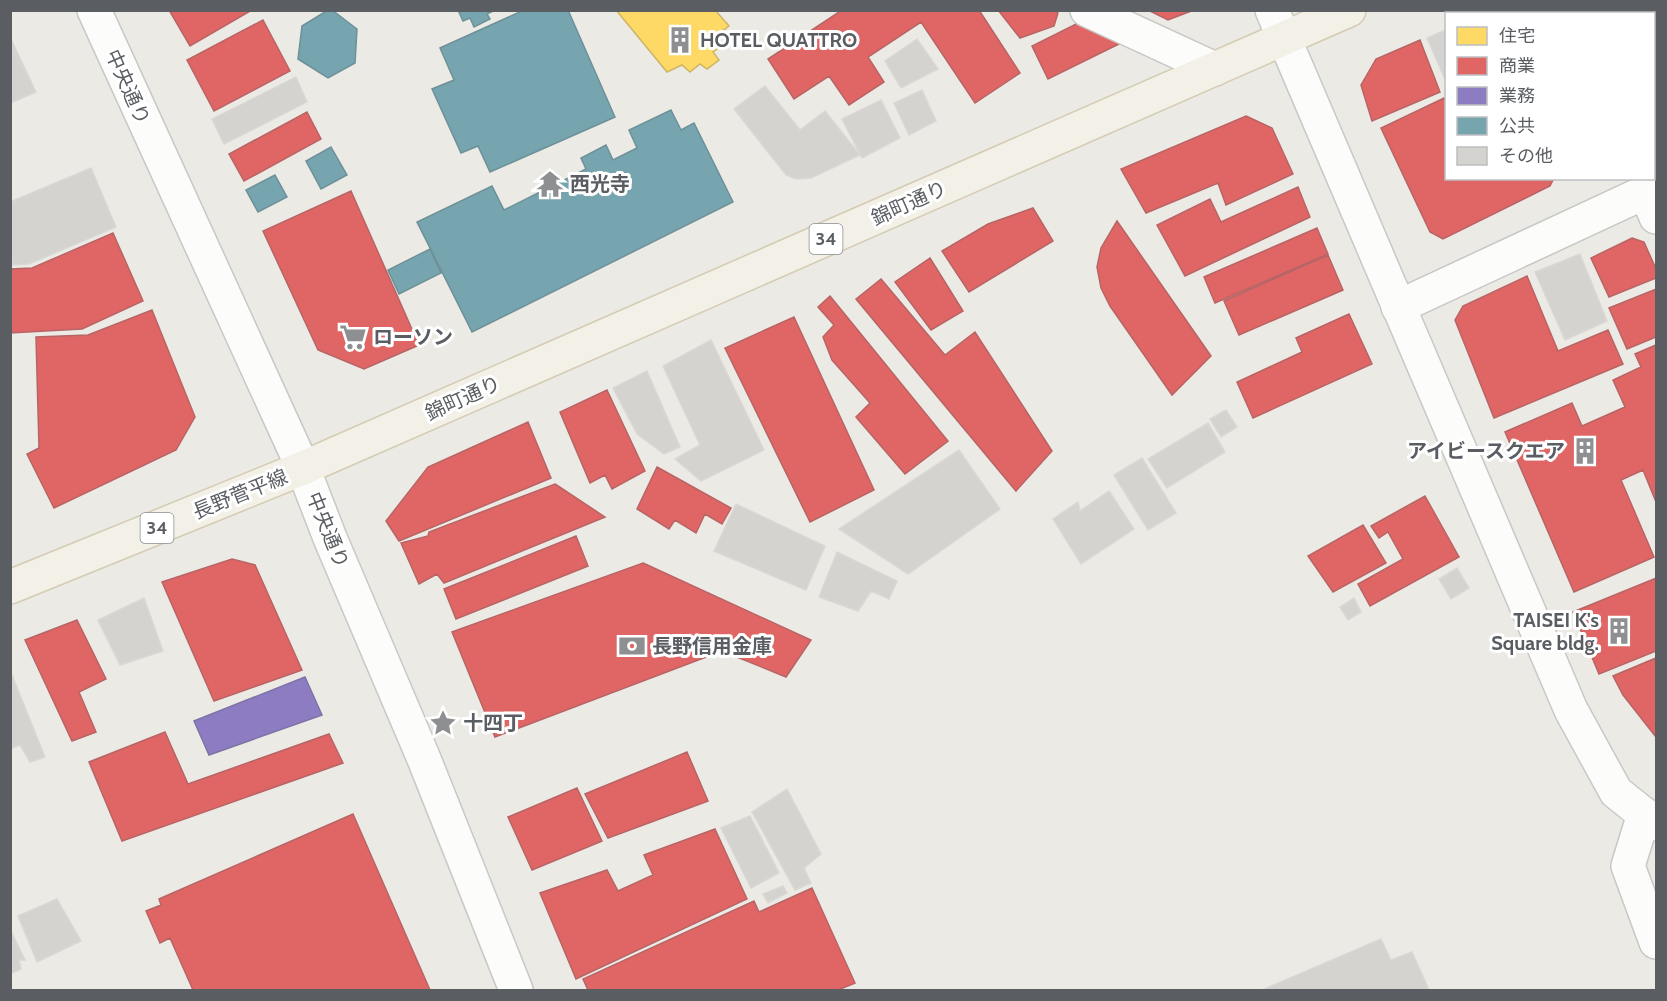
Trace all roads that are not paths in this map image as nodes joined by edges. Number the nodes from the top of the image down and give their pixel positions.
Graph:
1 (94, 10) edge
2 (1087, 10) edge
3 (1349, 10) edge
4 (1279, 25) edge
5 (1215, 69) junction
6 (1653, 199) edge
7 (1398, 307) junction
8 (303, 468) junction
9 (10, 587) edge
10 (1650, 819) edge
11 (1656, 942) edge
12 (516, 990) edge

1 - 8 street, 中央通り
2 - 5 street
3 - 4 main road, 錦町通り / 34
4 - 5 main road, 錦町通り / 34
4 - 7 street
5 - 8 main road, 錦町通り / 34
6 - 7 street
7 - 10 street
8 - 9 main road, 長野菅平線 / 34
8 - 12 street, 中央通り
10 - 11 street

